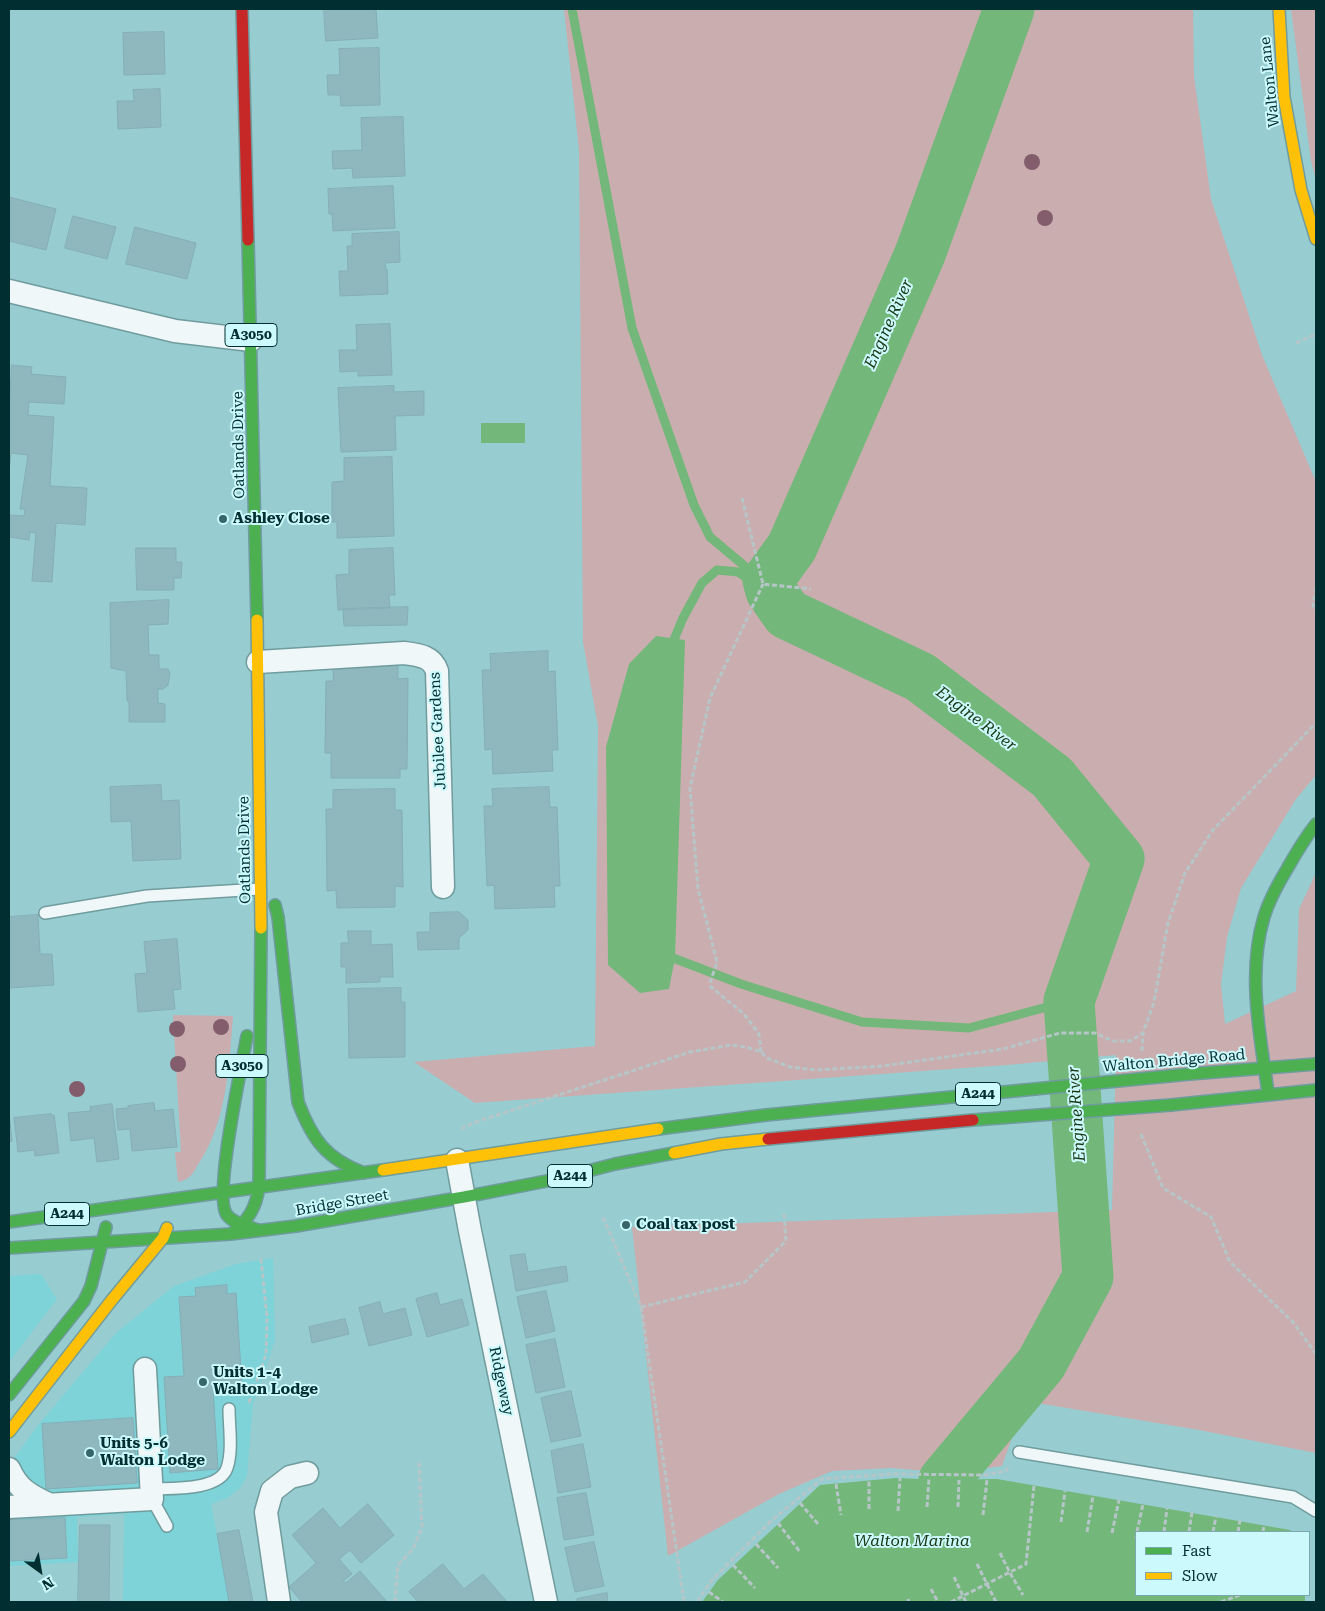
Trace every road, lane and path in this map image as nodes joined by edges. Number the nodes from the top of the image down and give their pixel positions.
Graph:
1 (242, 9) edge
2 (1279, 9) edge
3 (1316, 239) edge
4 (9, 291) edge
5 (1316, 334) edge
6 (251, 340) junction
7 (1296, 343) dead end
8 (742, 498) dead end
9 (763, 584) junction
10 (1316, 588) edge
11 (811, 589) dead end
12 (1316, 612) edge
13 (258, 662) junction
14 (1316, 723) edge
15 (1316, 824) edge
16 (260, 853) junction
17 (444, 887) dead end
18 (260, 889) junction
19 (45, 914) dead end
20 (262, 941) junction
21 (1143, 1033) junction
22 (760, 1052) junction
23 (1142, 1053) dead end
24 (1316, 1064) edge
25 (1264, 1067) junction
26 (1316, 1090) edge
27 (1268, 1096) junction
28 (766, 1115) joint
29 (454, 1132) dead end
30 (1140, 1132) dead end
31 (457, 1160) junction
32 (364, 1173) junction
33 (259, 1187) junction
34 (223, 1192) junction
35 (464, 1197) junction
36 (130, 1205) junction
37 (784, 1213) dead end
38 (603, 1217) dead end
39 (9, 1222) edge
40 (243, 1226) junction
41 (261, 1231) junction
42 (231, 1234) junction
43 (163, 1238) junction
44 (102, 1242) junction
45 (9, 1248) edge
46 (640, 1308) junction
47 (1316, 1354) edge
48 (145, 1369) dead end
49 (9, 1395) edge
50 (229, 1409) dead end
51 (9, 1432) edge
52 (1020, 1452) joint
53 (419, 1460) dead end
54 (9, 1469) edge
55 (307, 1473) dead end
56 (900, 1478) dead end
57 (929, 1479) dead end
58 (869, 1480) dead end
59 (959, 1480) dead end
60 (987, 1480) dead end
61 (836, 1484) dead end
62 (1034, 1486) dead end
63 (1065, 1491) dead end
64 (151, 1494) junction
65 (1093, 1496) dead end
66 (1119, 1500) dead end
67 (800, 1503) dead end
68 (48, 1504) junction
69 (1143, 1504) dead end
70 (9, 1507) edge
71 (927, 1507) dead end
72 (958, 1507) dead end
73 (869, 1508) dead end
74 (1167, 1508) dead end
75 (898, 1511) dead end
76 (1316, 1511) edge
77 (1192, 1512) dead end
78 (841, 1515) dead end
79 (983, 1515) dead end
80 (1216, 1516) dead end
81 (1240, 1520) dead end
82 (1061, 1522) dead end
83 (778, 1523) dead end
84 (818, 1524) dead end
85 (1264, 1525) dead end
86 (167, 1526) dead end
87 (1137, 1531) edge
88 (1164, 1531) edge
89 (1189, 1531) edge
90 (1213, 1531) edge
91 (1238, 1531) edge
92 (1263, 1531) edge
93 (1086, 1532) dead end
94 (1112, 1533) dead end
95 (756, 1544) dead end
96 (800, 1552) dead end
97 (1000, 1553) dead end
98 (977, 1564) dead end
99 (733, 1565) dead end
100 (778, 1568) dead end
101 (1010, 1573) junction
102 (954, 1577) dead end
103 (987, 1585) junction
104 (755, 1588) dead end
105 (931, 1589) dead end
106 (709, 1592) dead end
107 (1023, 1595) dead end
108 (963, 1596) junction
109 (1237, 1596) edge
110 (279, 1602) edge
111 (395, 1602) edge
112 (546, 1602) edge
113 (684, 1602) edge
114 (699, 1602) edge
115 (724, 1602) edge
116 (938, 1602) edge
117 (951, 1602) edge
118 (966, 1602) edge
119 (996, 1602) edge
120 (1221, 1602) edge

1 - 6 main road, Oatlands Drive / A3050
2 - 3 main road, Walton Lane
4 - 6 street
5 - 7 path
6 - 13 main road, Oatlands Drive / A3050
8 - 9 path
9 - 11 path
9 - 22 path
10 - 12 path
13 - 16 main road, Oatlands Drive / A3050
13 - 17 street, Jubilee Gardens
14 - 21 path
15 - 25 main road
16 - 18 main road, Oatlands Drive / A3050
16 - 32 main road
18 - 19 lane
18 - 20 main road, Oatlands Drive / A3050
20 - 33 main road, Oatlands Drive / A3050
20 - 34 main road, Oatlands Drive / A3050
21 - 22 path
21 - 23 path
22 - 29 path
24 - 25 main road, Walton Bridge Road / A244
25 - 27 main road
25 - 28 main road, Walton Bridge Road / A244, bridge
26 - 27 main road, A244
27 - 35 main road, Bridge Street / A244, bridge
28 - 31 main road, Bridge Street / A244
30 - 47 path
31 - 32 main road, Bridge Street / A244
31 - 35 street, Ridgeway
32 - 33 main road, Bridge Street / A244
33 - 34 main road, Bridge Street / A244
33 - 40 main road, A3050
34 - 36 main road, A244
34 - 40 main road, A3050
35 - 41 main road, Bridge Street / A244
35 - 112 street, Ridgeway
36 - 39 main road, A244
36 - 43 main road
36 - 44 main road
37 - 46 path
38 - 46 path
40 - 41 main road, A3050
40 - 42 main road, A3050
41 - 42 main road, Bridge Street / A244
42 - 43 main road, Bridge Street / A244
43 - 44 main road, A244
43 - 51 main road
44 - 45 main road, A244
44 - 49 main road
46 - 113 path
48 - 64 street
50 - 64 lane
52 - 76 lane
52 - 114 path
53 - 111 path
54 - 68 street
55 - 110 street
56 - 75 path
57 - 71 path
58 - 73 path
59 - 72 path
60 - 79 path
61 - 78 path
62 - 101 path
63 - 82 path
64 - 68 street
64 - 86 lane
65 - 93 path
66 - 94 path
67 - 84 path
68 - 70 street
69 - 87 path
74 - 88 path
77 - 89 path
80 - 90 path
81 - 91 path
83 - 96 path
85 - 92 path
95 - 100 path
97 - 101 path
98 - 103 path
99 - 104 path
101 - 103 path
101 - 107 path
102 - 108 path
103 - 108 path
103 - 119 path
105 - 116 path
106 - 115 path
108 - 117 path
108 - 118 path
109 - 120 path

